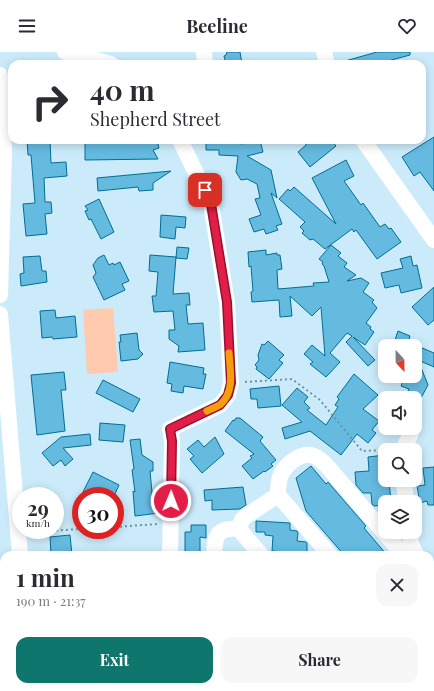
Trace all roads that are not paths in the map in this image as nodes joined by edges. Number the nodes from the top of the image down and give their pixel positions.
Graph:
1 (65, 52) edge
2 (96, 60) edge
3 (0, 75) edge
4 (182, 144) edge
5 (366, 144) edge
6 (434, 240) edge
7 (0, 295) edge
8 (0, 314) edge
9 (3, 393) edge
10 (278, 495) junction
11 (239, 529) junction
12 (411, 539) edge
13 (20, 551) edge
14 (170, 551) edge
15 (214, 551) edge
16 (258, 551) edge
17 (327, 551) edge
18 (400, 551) edge
19 (414, 551) edge

1 - 2 street
3 - 7 street
4 - 14 street
5 - 6 street
8 - 9 street
9 - 13 street
10 - 11 street
10 - 17 street
10 - 18 street
11 - 15 street
11 - 16 street
12 - 19 street

